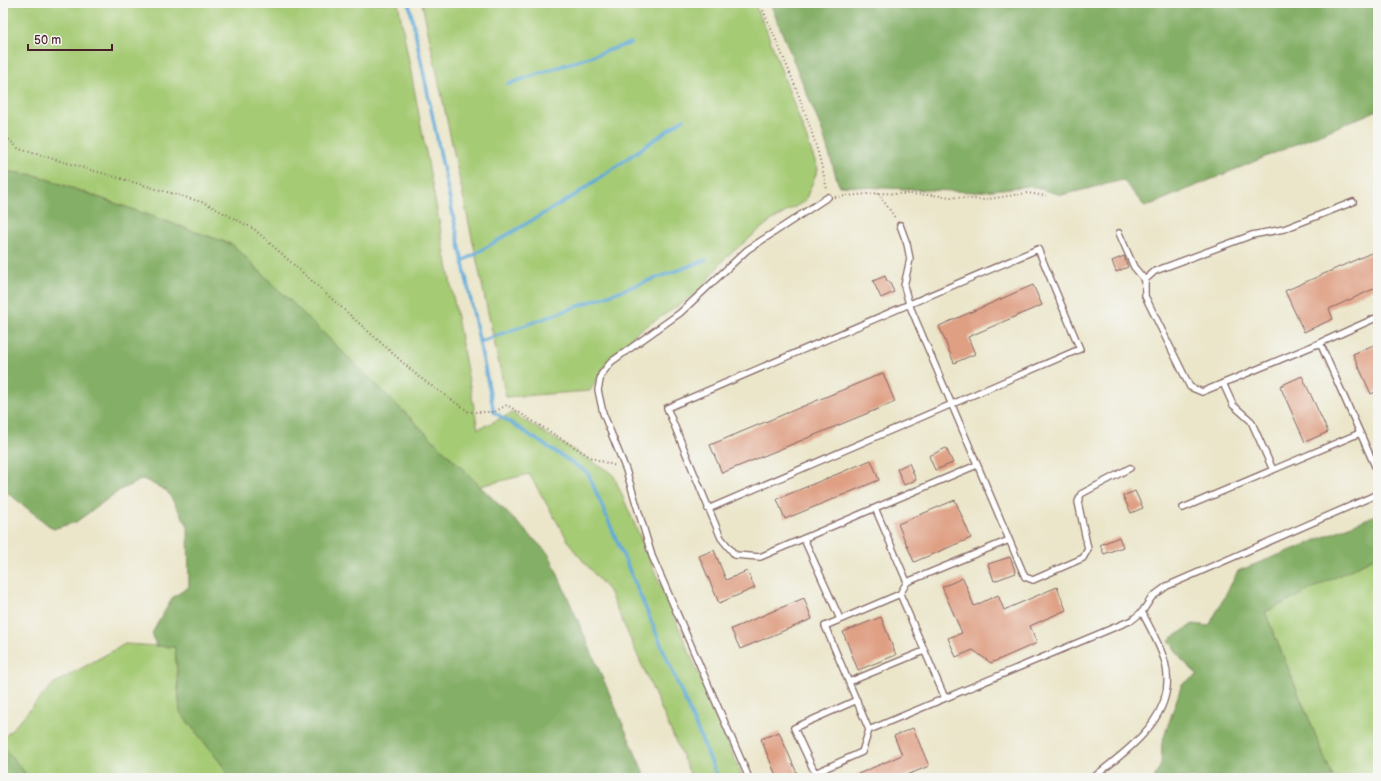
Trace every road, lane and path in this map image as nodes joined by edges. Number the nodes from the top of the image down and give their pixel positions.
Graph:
1 (760, 3) edge
2 (3, 134) edge
3 (878, 193) junction
4 (1046, 196) dead end
5 (828, 197) junction
6 (1353, 202) dead end
7 (900, 225) joint
8 (1119, 233) dead end
9 (1145, 280) junction
10 (908, 304) junction
11 (1378, 317) edge
12 (1320, 343) junction
13 (1223, 383) junction
14 (951, 405) junction
15 (1360, 433) junction
16 (977, 464) junction
17 (1130, 468) dead end
18 (626, 470) junction
19 (1273, 470) junction
20 (1378, 473) edge
21 (1378, 494) edge
22 (875, 508) junction
23 (1183, 508) dead end
24 (708, 509) junction
25 (804, 539) junction
26 (1009, 540) junction
27 (907, 582) junction
28 (900, 594) junction
29 (1142, 612) junction
30 (840, 619) junction
31 (924, 651) junction
32 (849, 682) junction
33 (945, 698) junction
34 (856, 700) junction
35 (869, 730) junction
36 (749, 778) edge
37 (1093, 778) edge

1 - 5 path
2 - 18 path
3 - 4 path
3 - 5 path
3 - 7 path
5 - 18 lane
6 - 9 lane
7 - 10 lane
8 - 9 lane
9 - 13 lane
10 - 14 lane
10 - 14 lane
10 - 24 lane
11 - 12 lane
12 - 13 lane
12 - 15 lane
13 - 19 lane
14 - 16 lane
14 - 24 lane
15 - 19 lane
15 - 20 lane
16 - 22 lane
16 - 26 lane
17 - 26 lane
18 - 36 lane
19 - 23 lane
21 - 29 lane
22 - 25 lane
22 - 27 lane
24 - 25 lane
25 - 30 lane
26 - 27 lane
27 - 28 lane
28 - 30 lane
28 - 31 lane
29 - 33 lane
29 - 37 lane
30 - 32 lane
31 - 32 lane
31 - 33 lane
32 - 34 lane
33 - 35 lane
34 - 35 lane
34 - 35 lane

